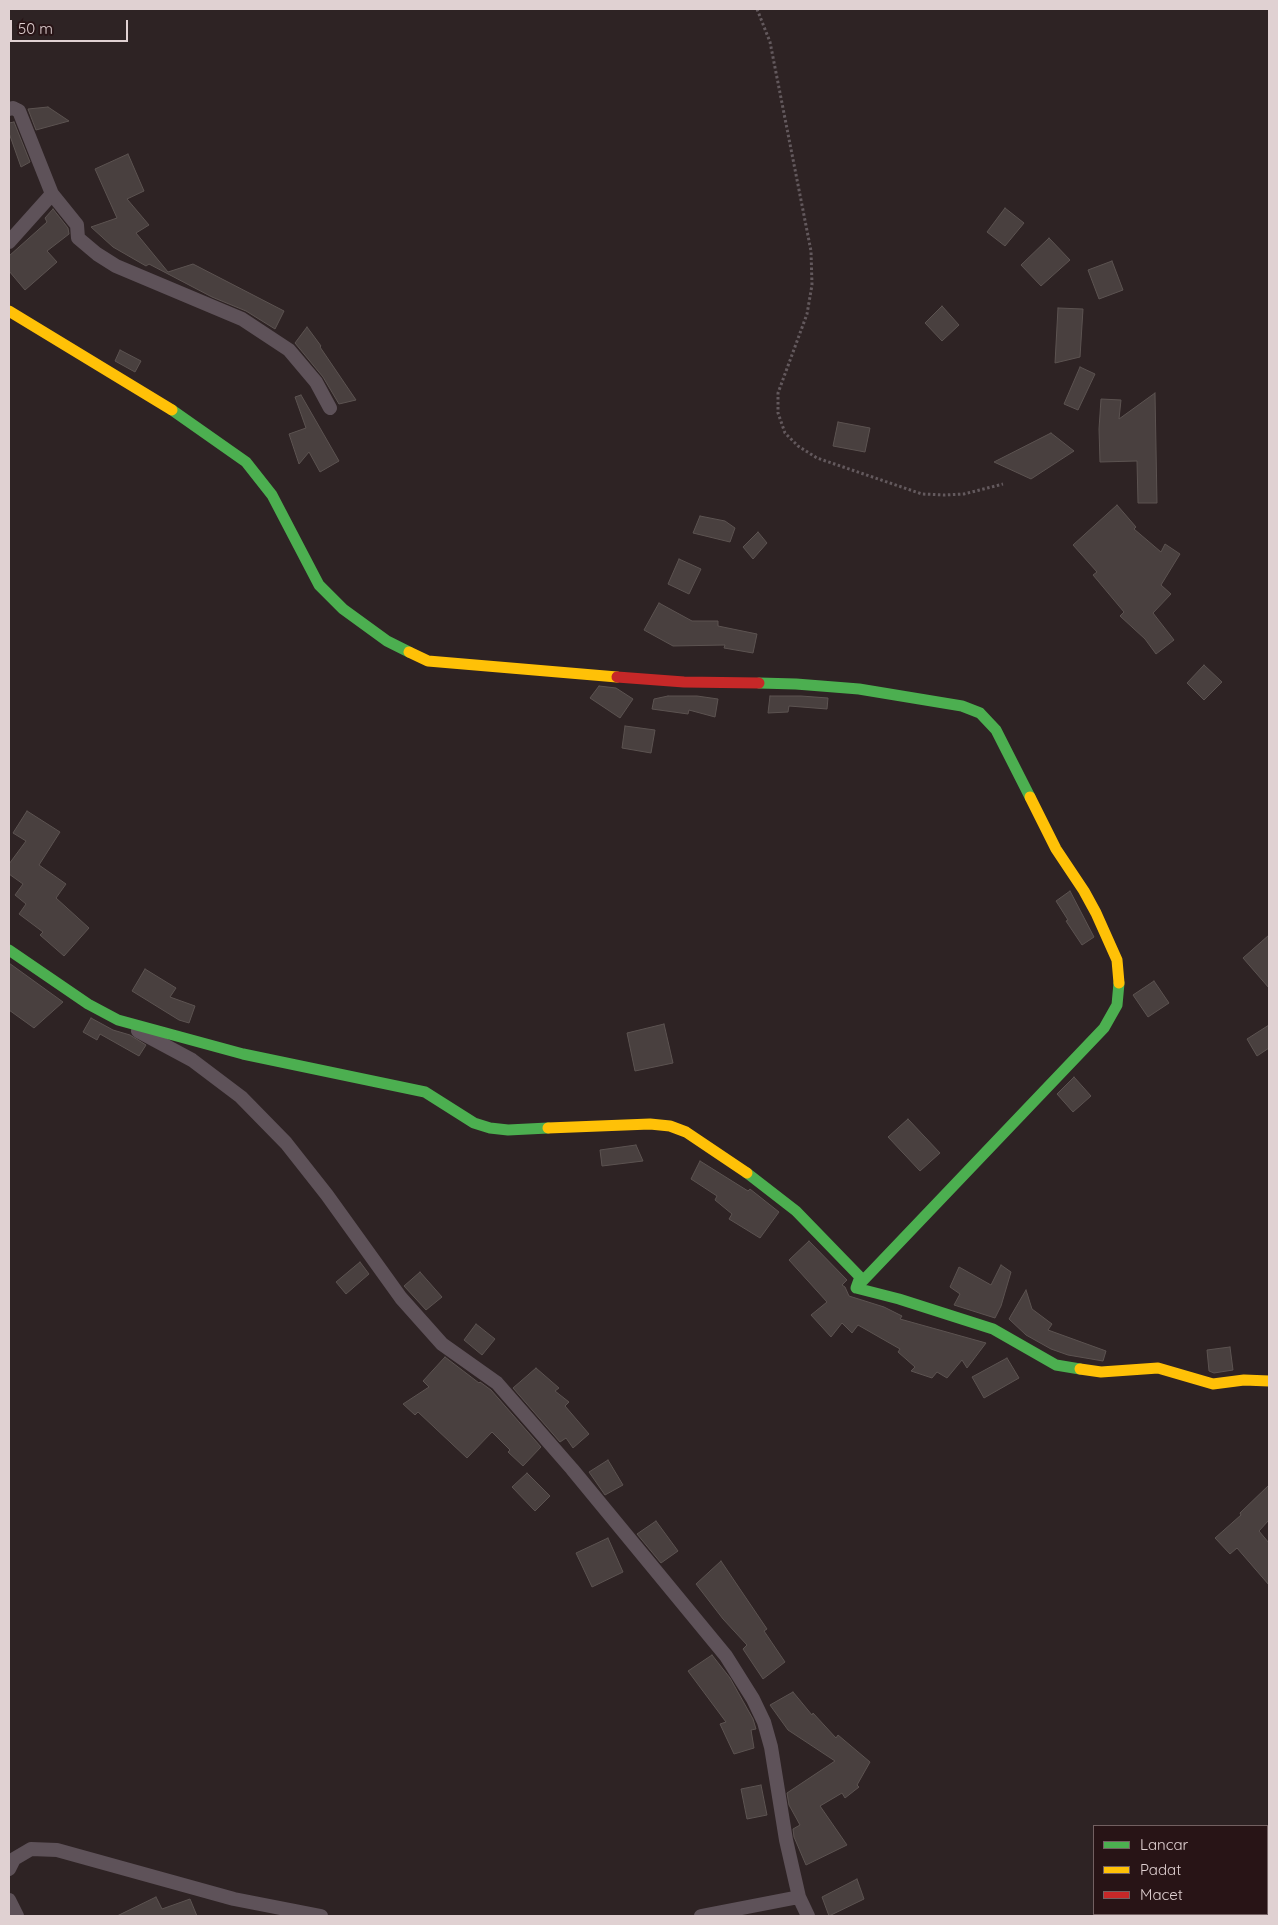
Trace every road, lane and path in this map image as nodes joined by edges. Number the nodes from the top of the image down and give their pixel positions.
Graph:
1 (757, 9) edge
2 (9, 109) edge
3 (52, 194) junction
4 (9, 242) edge
5 (9, 311) edge
6 (330, 408) dead end
7 (1003, 484) dead end
8 (9, 950) edge
9 (118, 1020) junction
10 (856, 1288) junction
11 (1269, 1381) edge
12 (9, 1869) edge
13 (799, 1897) junction
14 (9, 1900) edge
15 (17, 1916) edge
16 (321, 1916) edge
17 (701, 1916) edge
18 (808, 1916) edge

1 - 7 path
2 - 3 street
3 - 4 street
3 - 6 street
5 - 10 street
8 - 9 street
9 - 10 street
9 - 13 street
10 - 11 street
12 - 16 street
13 - 17 street
13 - 18 street
14 - 15 street

